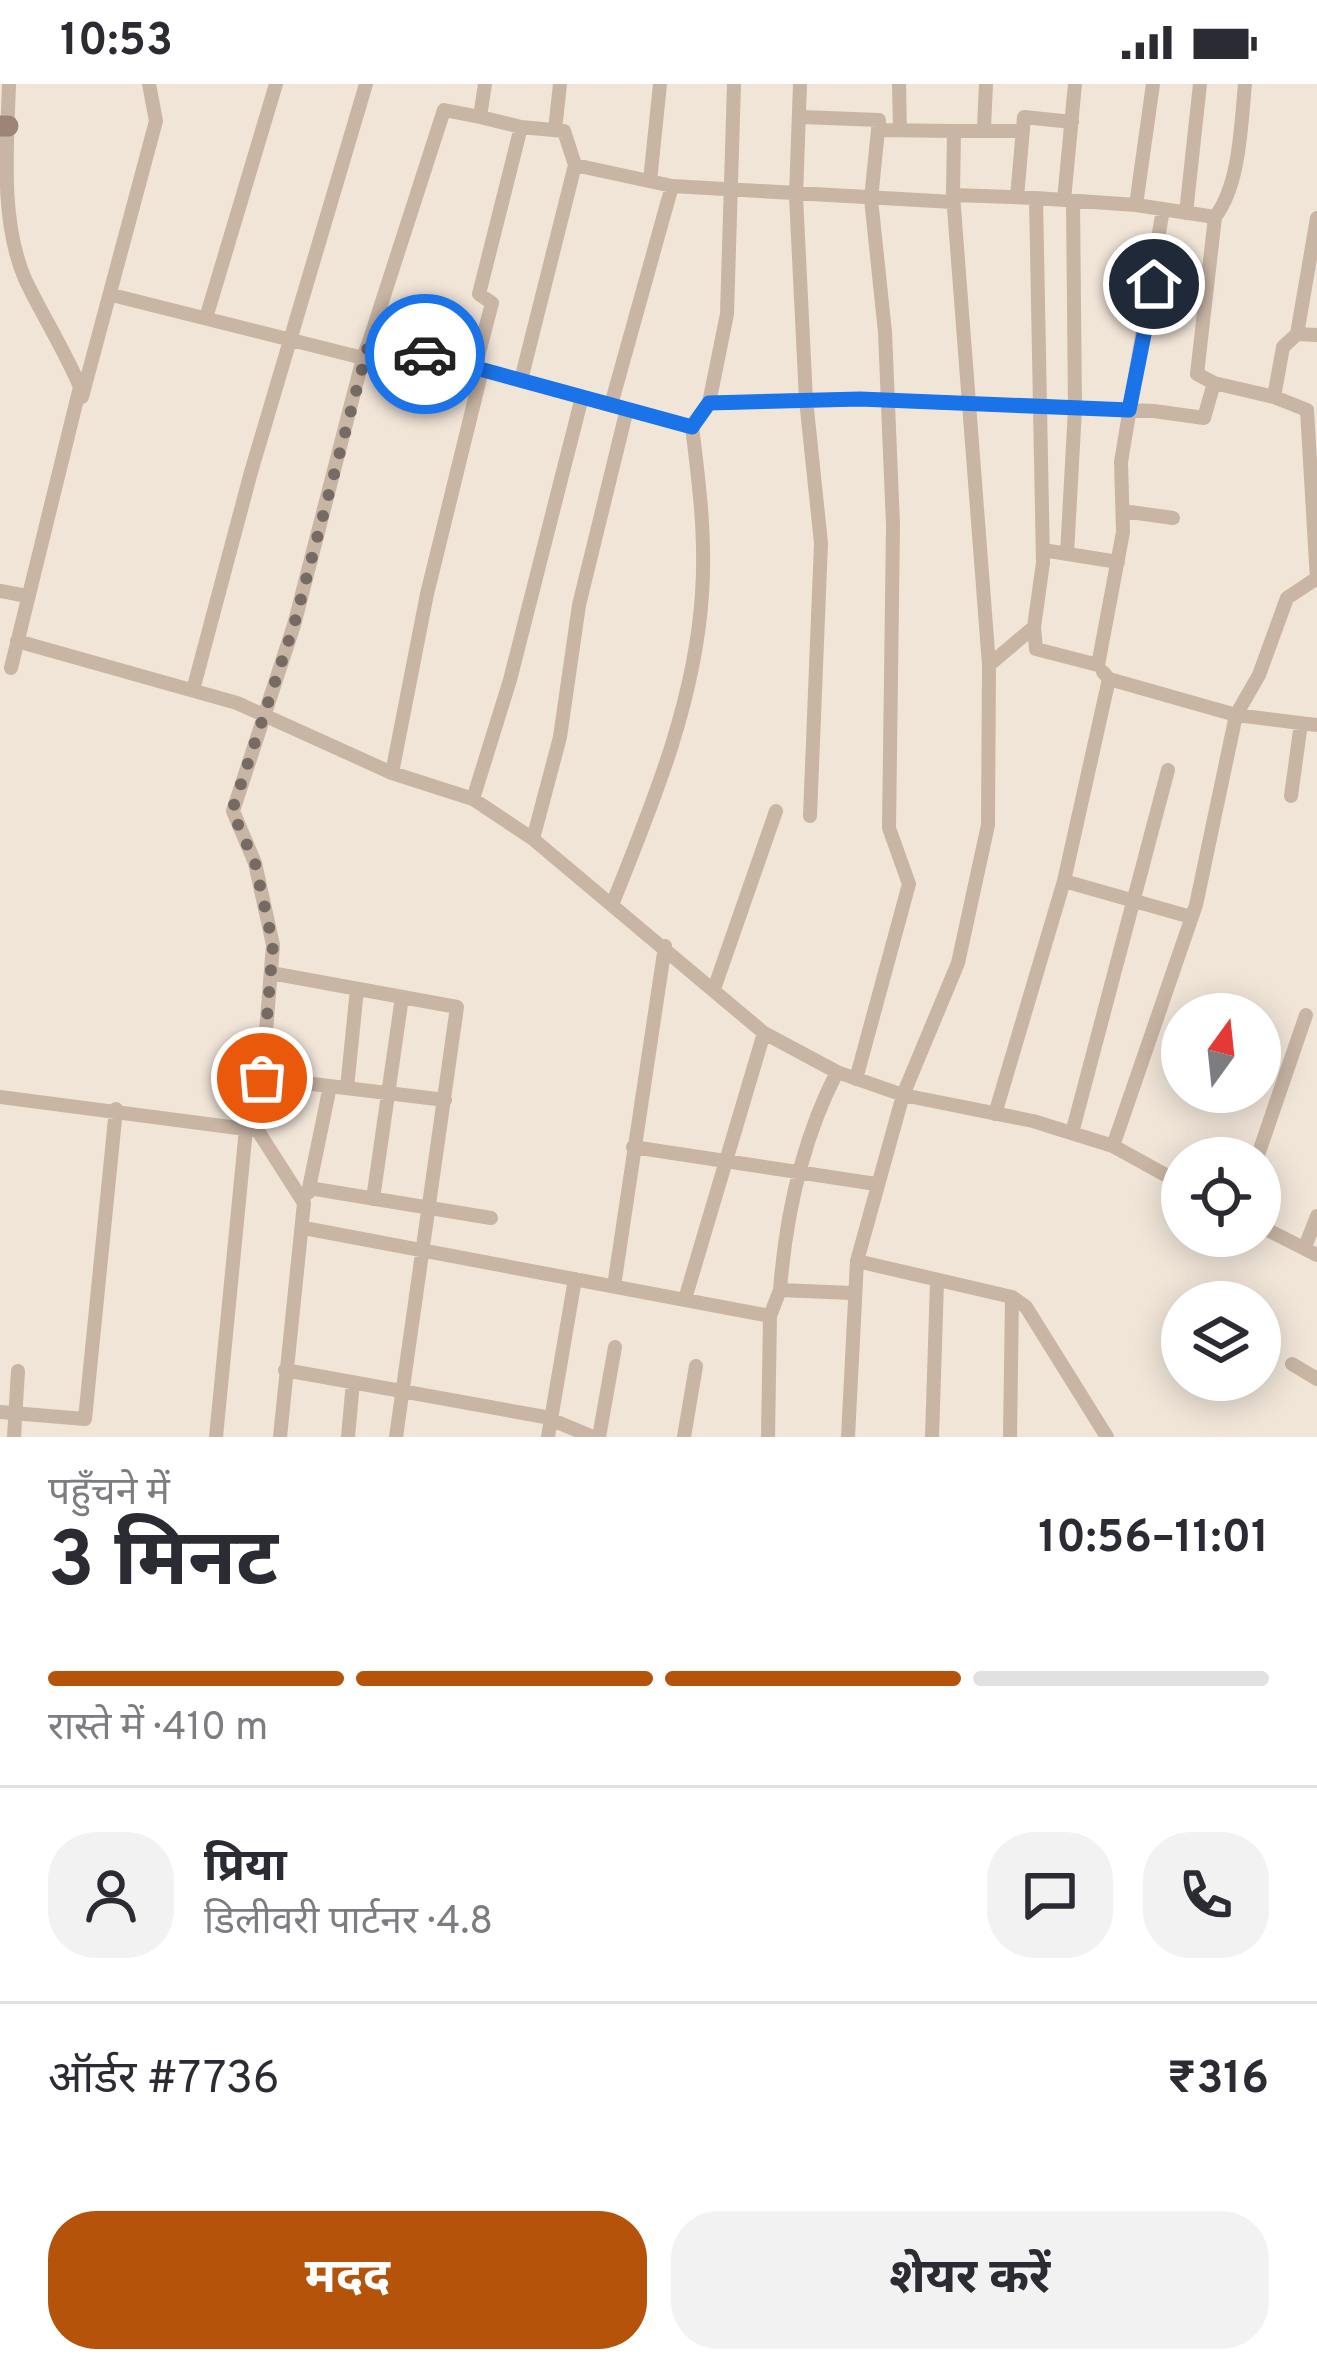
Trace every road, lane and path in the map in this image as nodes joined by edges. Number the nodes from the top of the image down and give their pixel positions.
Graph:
1 (9, 84) edge
2 (149, 84) edge
3 (276, 84) edge
4 (367, 84) edge
5 (485, 84) edge
6 (560, 84) edge
7 (660, 84) edge
8 (734, 84) edge
9 (800, 84) edge
10 (899, 84) edge
11 (986, 84) edge
12 (1076, 84) edge
13 (1153, 84) edge
14 (1200, 84) edge
15 (1245, 84) edge
16 (480, 117) junction
17 (802, 117) junction
18 (1072, 122) junction
19 (4, 126) edge
20 (521, 127) junction
21 (984, 128) junction
22 (555, 130) junction
23 (878, 130) junction
24 (900, 130) junction
25 (954, 130) junction
26 (1024, 131) junction
27 (575, 165) junction
28 (650, 181) junction
29 (672, 186) junction
30 (729, 190) junction
31 (6, 191) junction
32 (796, 196) junction
33 (1018, 197) junction
34 (953, 198) junction
35 (1036, 198) junction
36 (872, 200) junction
37 (1068, 200) junction
38 (1136, 205) junction
39 (1163, 209) junction
40 (1186, 213) junction
41 (0, 214) edge
42 (1215, 217) junction
43 (1317, 218) edge
44 (1313, 268) edge
45 (112, 295) junction
46 (206, 318) junction
47 (1297, 334) junction
48 (1317, 335) edge
49 (370, 339) junction
50 (290, 340) junction
51 (363, 358) junction
52 (478, 369) junction
53 (521, 380) junction
54 (1214, 383) junction
55 (582, 397) junction
56 (1274, 397) junction
57 (806, 400) junction
58 (886, 401) junction
59 (709, 403) junction
60 (611, 405) junction
61 (968, 406) junction
62 (79, 408) junction
63 (1040, 408) junction
64 (627, 409) junction
65 (1075, 409) junction
66 (1129, 410) junction
67 (1312, 411) edge
68 (692, 427) junction
69 (1123, 511) junction
70 (1173, 518) dead end
71 (1043, 550) junction
72 (1067, 554) junction
73 (1118, 562) junction
74 (1316, 580) edge
75 (0, 591) edge
76 (27, 596) junction
77 (1034, 627) junction
78 (17, 640) junction
79 (989, 665) junction
80 (1098, 665) junction
81 (10, 668) dead end
82 (1109, 680) junction
83 (193, 690) junction
84 (1236, 715) junction
85 (265, 716) junction
86 (1309, 724) edge
87 (1168, 770) dead end
88 (392, 773) junction
89 (1291, 796) dead end
90 (473, 799) junction
91 (776, 811) dead end
92 (810, 816) dead end
93 (533, 839) junction
94 (1064, 881) junction
95 (1130, 900) junction
96 (613, 905) junction
97 (1191, 917) junction
98 (665, 946) junction
99 (271, 973) junction
100 (357, 989) junction
101 (714, 989) junction
102 (402, 997) junction
103 (1306, 1015) dead end
104 (764, 1033) junction
105 (836, 1072) junction
106 (262, 1078) junction
107 (856, 1078) junction
108 (330, 1086) junction
109 (347, 1088) junction
110 (392, 1094) junction
111 (903, 1095) junction
112 (0, 1097) edge
113 (445, 1100) junction
114 (116, 1109) junction
115 (995, 1114) junction
116 (252, 1130) junction
117 (1072, 1133) junction
118 (1264, 1137) edge
119 (1113, 1146) junction
120 (633, 1147) junction
121 (725, 1162) junction
122 (1161, 1172) edge
123 (799, 1174) junction
124 (876, 1184) junction
125 (307, 1196) junction
126 (374, 1199) junction
127 (431, 1208) junction
128 (1317, 1216) edge
129 (491, 1218) dead end
130 (304, 1228) junction
131 (1281, 1236) edge
132 (426, 1251) junction
133 (1311, 1251) edge
134 (857, 1262) junction
135 (575, 1279) junction
136 (937, 1282) junction
137 (614, 1286) junction
138 (780, 1290) junction
139 (852, 1293) junction
140 (1012, 1297) junction
141 (685, 1299) junction
142 (770, 1316) junction
143 (614, 1347) dead end
144 (1292, 1364) dead end
145 (696, 1366) dead end
146 (285, 1370) junction
147 (18, 1371) dead end
148 (1317, 1378) edge
149 (352, 1382) junction
150 (404, 1392) junction
151 (7, 1412) edge
152 (85, 1419) junction
153 (551, 1420) junction
154 (14, 1437) edge
155 (85, 1437) edge
156 (216, 1437) edge
157 (280, 1437) edge
158 (348, 1437) edge
159 (396, 1437) edge
160 (548, 1437) edge
161 (596, 1437) edge
162 (684, 1437) edge
163 (768, 1437) edge
164 (848, 1437) edge
165 (932, 1437) edge
166 (1010, 1437) edge
167 (1107, 1437) edge

1 - 19 street
2 - 45 street
3 - 46 street
4 - 50 street
5 - 16 street
6 - 22 street
7 - 28 street
8 - 30 street
9 - 17 street
10 - 24 street
11 - 21 street
12 - 18 street
13 - 38 street
14 - 40 street
15 - 42 street
16 - 20 street
16 - 49 street
17 - 23 street
17 - 32 street
18 - 26 street
18 - 37 street
19 - 31 street
20 - 22 street
20 - 52 street
21 - 25 street
21 - 26 street
22 - 27 street
23 - 24 street
23 - 36 street
24 - 25 street
25 - 34 street
26 - 33 street
27 - 28 street
27 - 53 street
28 - 29 street
29 - 30 street
29 - 60 street
30 - 32 street
30 - 59 street
31 - 41 street
31 - 62 street
32 - 36 street
32 - 57 street
33 - 34 street
33 - 35 street
34 - 36 street
34 - 61 street
35 - 37 street
35 - 63 street
36 - 58 street
37 - 38 street
37 - 65 street
38 - 39 street
39 - 40 street
39 - 66 street
40 - 42 street
42 - 54 street
43 - 44 street
44 - 47 street
45 - 46 street
45 - 62 street
46 - 50 street
47 - 48 street
47 - 56 street
49 - 51 street
49 - 52 street
50 - 51 street
50 - 83 street
51 - 85 street
52 - 53 street
52 - 88 street
53 - 55 street
54 - 56 street
54 - 66 street
55 - 60 street
55 - 90 street
56 - 67 street
57 - 58 street
57 - 59 street
57 - 92 street
58 - 61 street
58 - 107 street
59 - 68 street
60 - 64 street
61 - 63 street
61 - 79 street
62 - 76 street
63 - 65 street
63 - 71 street
64 - 68 street
64 - 93 street
65 - 66 street
65 - 72 street
66 - 69 street
67 - 74 street
68 - 96 street
69 - 70 street
69 - 73 street
71 - 72 street
71 - 77 street
72 - 73 street
73 - 80 street
74 - 84 street
75 - 76 street
76 - 78 street
77 - 79 street
77 - 80 street
78 - 81 street
78 - 83 street
79 - 111 street
80 - 82 street
82 - 84 street
82 - 94 street
83 - 85 street
84 - 86 street
84 - 97 street
85 - 88 street
85 - 99 street
86 - 89 street
87 - 95 street
88 - 90 street
90 - 93 street
91 - 101 street
93 - 96 street
94 - 95 street
94 - 115 street
95 - 97 street
95 - 117 street
96 - 98 street
97 - 119 street
98 - 101 street
98 - 120 street
99 - 100 street
99 - 106 street
100 - 102 street
100 - 109 street
101 - 104 street
102 - 110 street
102 - 113 street
103 - 118 street
104 - 105 street
104 - 121 street
105 - 107 street
105 - 123 street
106 - 108 street
106 - 116 street
107 - 111 street
108 - 109 street
108 - 125 street
109 - 110 street
110 - 113 street
110 - 126 street
111 - 115 street
111 - 124 street
112 - 114 street
113 - 127 street
114 - 116 street
114 - 152 street
115 - 117 street
116 - 125 street
116 - 156 street
117 - 119 street
119 - 122 street
120 - 121 street
120 - 137 street
121 - 123 street
121 - 141 street
123 - 124 street
123 - 138 street
124 - 134 street
125 - 126 street
125 - 130 street
126 - 127 street
127 - 129 street
127 - 132 street
128 - 133 street
130 - 132 street
130 - 146 street
131 - 133 street
132 - 135 street
132 - 150 street
134 - 136 street
134 - 139 street
135 - 137 street
135 - 153 street
136 - 140 street
136 - 165 street
137 - 141 street
138 - 139 street
138 - 142 street
139 - 164 street
140 - 166 street
140 - 167 street
141 - 142 street
142 - 163 street
143 - 161 street
144 - 148 street
145 - 162 street
146 - 149 street
146 - 157 street
147 - 151 street
149 - 150 street
149 - 158 street
150 - 153 street
150 - 159 street
151 - 152 street
151 - 154 street
152 - 155 street
153 - 160 street
153 - 161 street

